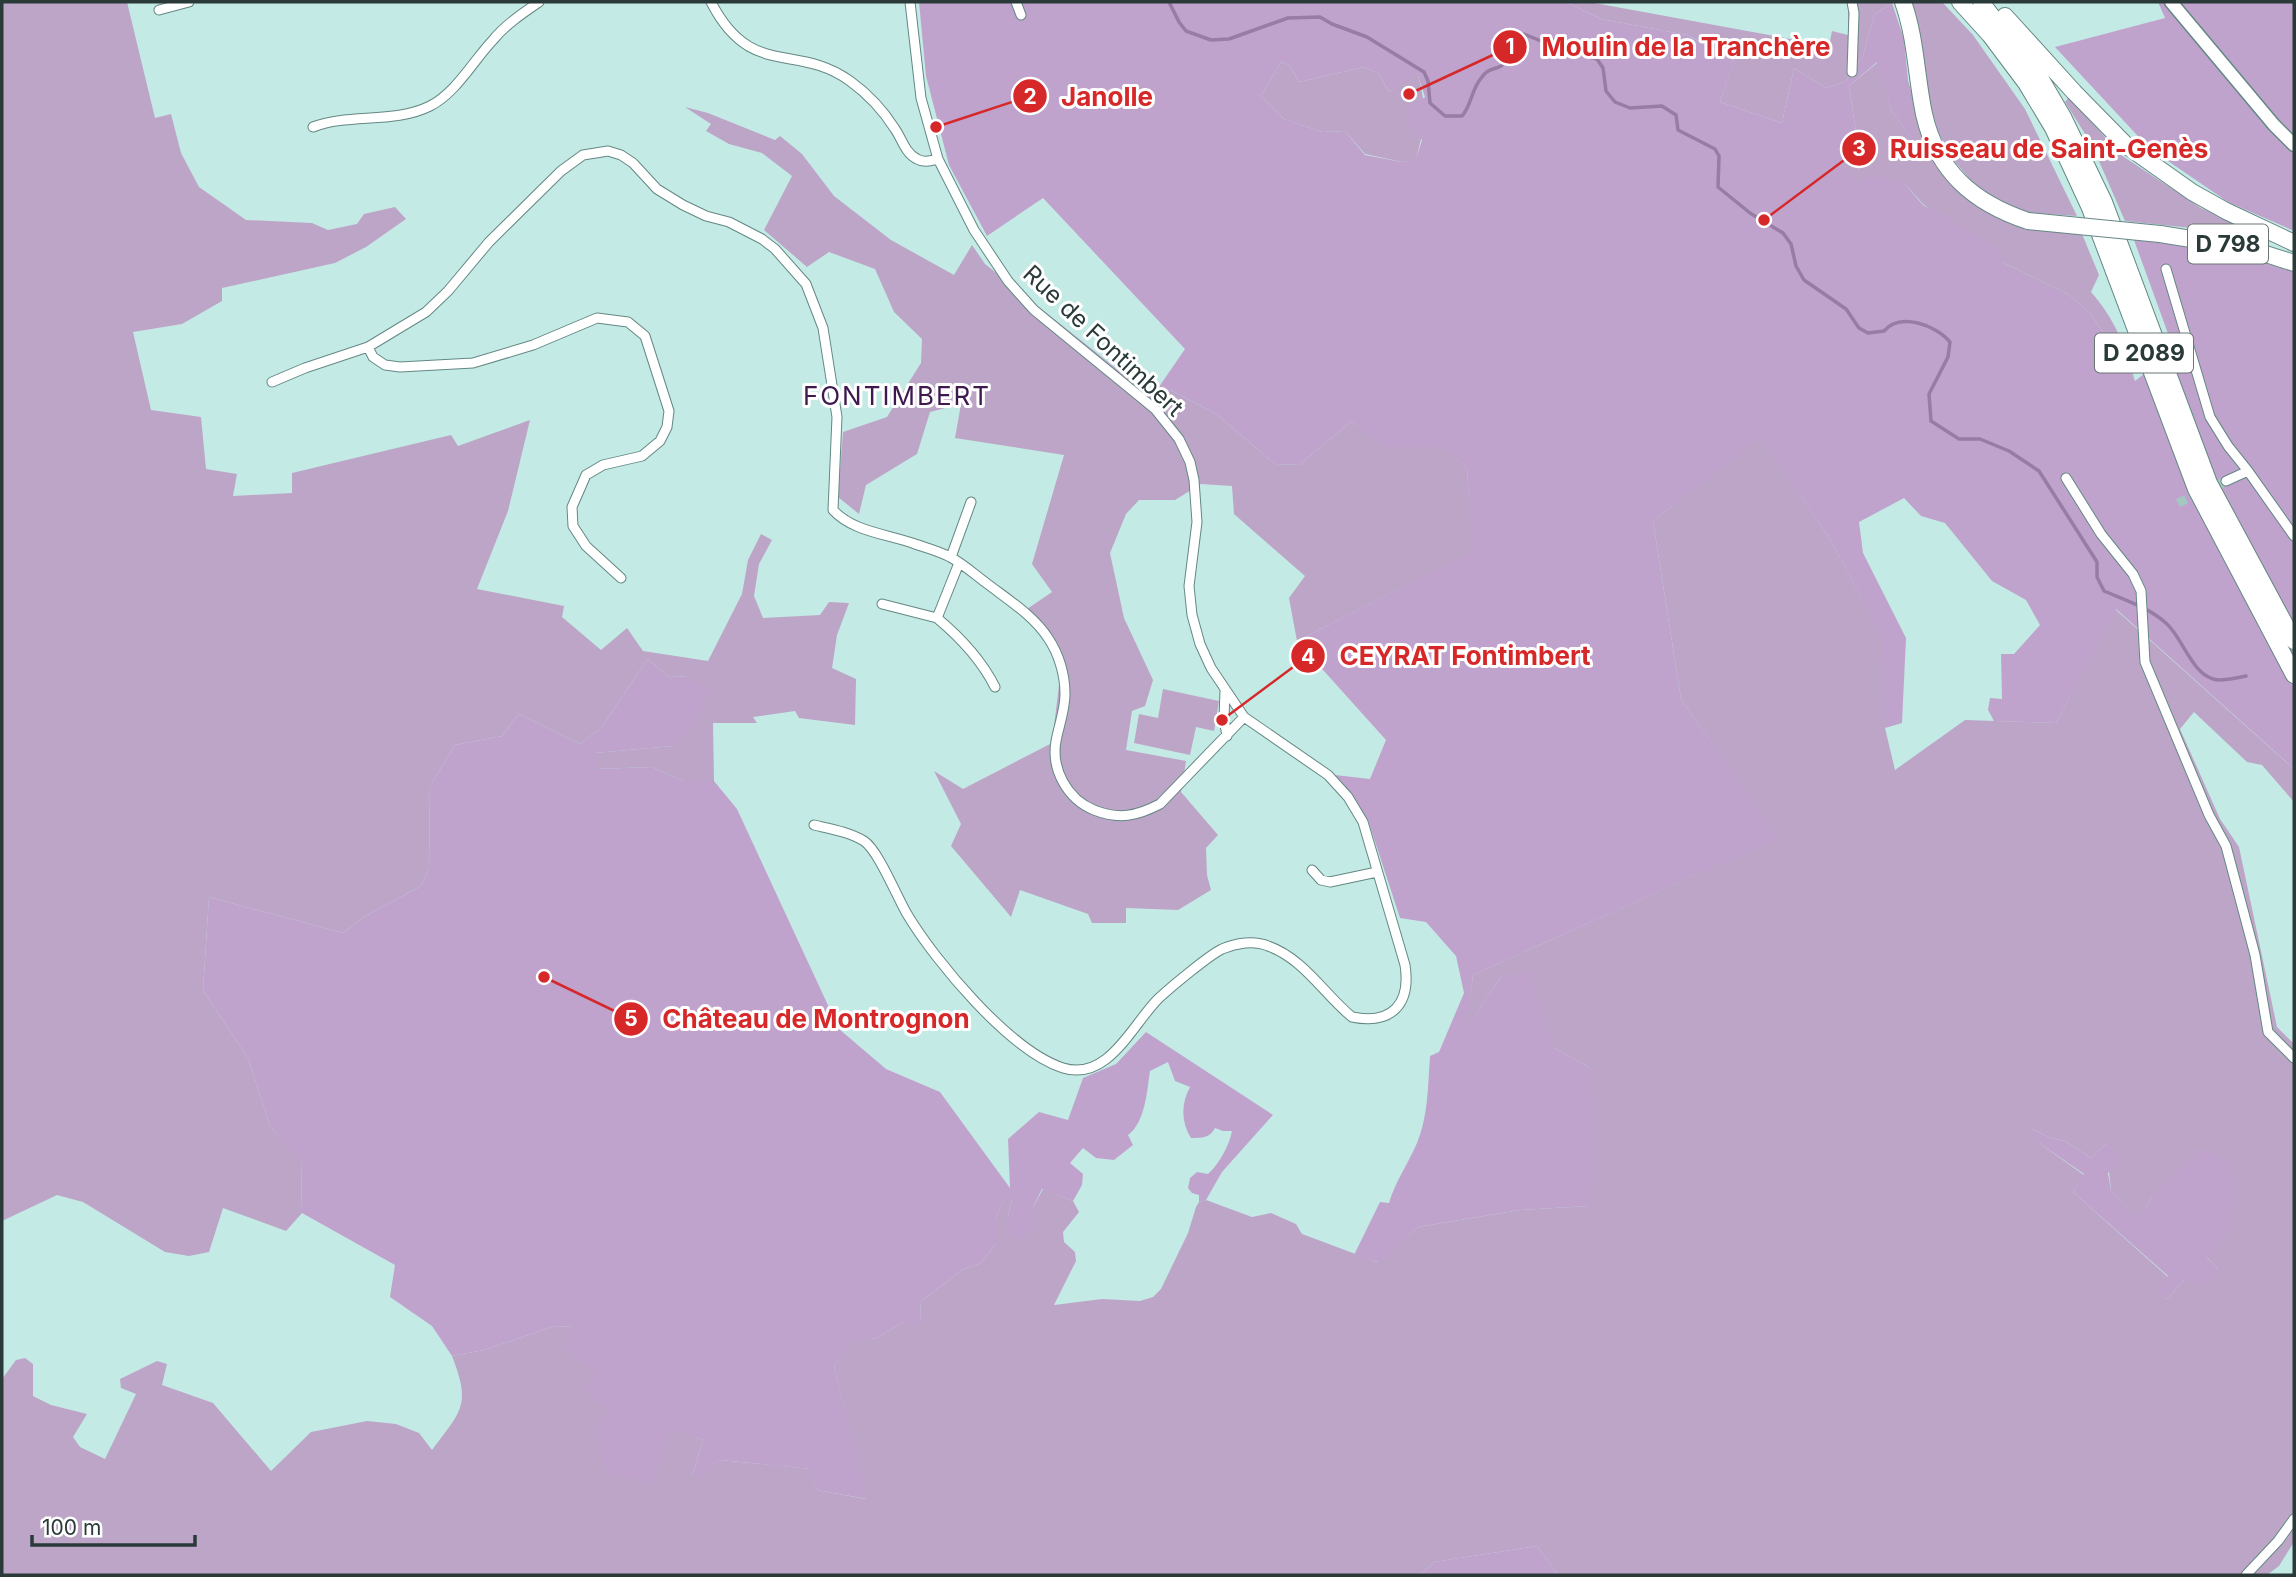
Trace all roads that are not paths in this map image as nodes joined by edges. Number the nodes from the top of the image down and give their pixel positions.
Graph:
1 (189, 2) edge
2 (539, 2) edge
3 (711, 2) edge
4 (910, 2) edge
5 (1016, 2) edge
6 (1852, 2) edge
7 (1903, 2) edge
8 (1960, 2) edge
9 (1981, 2) edge
10 (1993, 2) edge
11 (2171, 2) edge
12 (159, 10) dead end
13 (1021, 15) dead end
14 (1852, 72) dead end
15 (313, 128) dead end
16 (2294, 145) edge
17 (938, 159) junction
18 (2294, 243) edge
19 (2294, 263) edge
20 (2166, 269) dead end
21 (368, 347) junction
22 (272, 382) dead end
23 (2248, 471) junction
24 (2066, 478) dead end
25 (2226, 481) tunnel mouth
26 (971, 502) dead end
27 (2294, 536) edge
28 (955, 560) junction
29 (621, 578) dead end
30 (882, 604) dead end
31 (937, 618) junction
32 (2294, 641) edge
33 (2294, 674) edge
34 (995, 687) dead end
35 (1225, 690) junction
36 (1244, 717) junction
37 (1227, 736) junction
38 (814, 825) dead end
39 (1312, 870) dead end
40 (1377, 872) junction
41 (2294, 1058) edge
42 (2294, 1520) edge
43 (2246, 1575) edge

1 - 12 street
2 - 15 street
3 - 17 street
4 - 17 street, Rue de Fontimbert
5 - 13 street
6 - 14 street
7 - 19 highway, D 798, bridge
8 - 33 highway, D 2089
9 - 32 highway, D 2089
10 - 18 highway, D 798
11 - 16 main road
17 - 35 street, Rue de Fontimbert
20 - 23 street
21 - 22 street
21 - 28 street
21 - 29 street
23 - 25 street
23 - 27 street
24 - 41 street
26 - 28 street
28 - 31 street
28 - 37 street
30 - 31 street
31 - 34 street
35 - 36 street, Rue de Fontimbert
35 - 37 street
36 - 37 street
36 - 40 street, Rue de Fontimbert
38 - 40 street, Rue de Fontimbert
39 - 40 street
42 - 43 street

